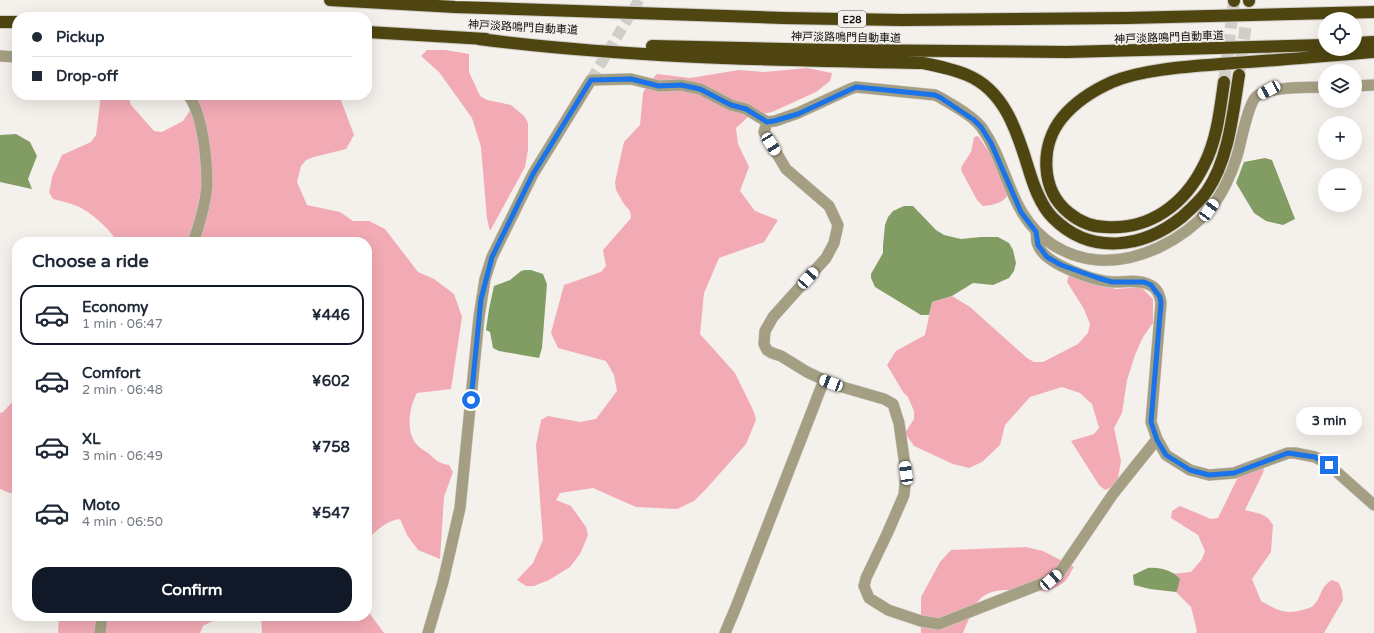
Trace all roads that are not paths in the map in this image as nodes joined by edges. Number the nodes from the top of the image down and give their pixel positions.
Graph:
1 (330, 0) edge
2 (1374, 12) edge
3 (0, 22) edge
4 (12, 22) edge
5 (372, 32) edge
6 (478, 39) junction
7 (1374, 42) edge
8 (1362, 43) edge
9 (1318, 45) edge
10 (1374, 52) edge
11 (0, 56) edge
12 (12, 57) edge
13 (1239, 75) tunnel mouth
14 (1224, 82) tunnel mouth
15 (1374, 85) edge
16 (1362, 86) edge
17 (1318, 87) edge
18 (192, 100) edge
19 (767, 122) junction
20 (1036, 232) junction
21 (195, 237) edge
22 (824, 380) junction
23 (1157, 440) junction
24 (1374, 505) edge
25 (101, 621) edge
26 (100, 633) edge
27 (428, 633) edge
28 (725, 633) edge

1 - 2 highway, 神戸淡路鳴門自動車道 / E28
3 - 4 highway
5 - 6 highway, 神戸淡路鳴門自動車道
6 - 9 highway, 神戸淡路鳴門自動車道
6 - 13 highway
7 - 8 highway
10 - 14 highway
11 - 12 street
15 - 16 street
17 - 20 street
18 - 21 street
19 - 20 street
19 - 22 street
19 - 27 street
20 - 23 street
22 - 23 street
22 - 28 street
23 - 24 street
25 - 26 street

